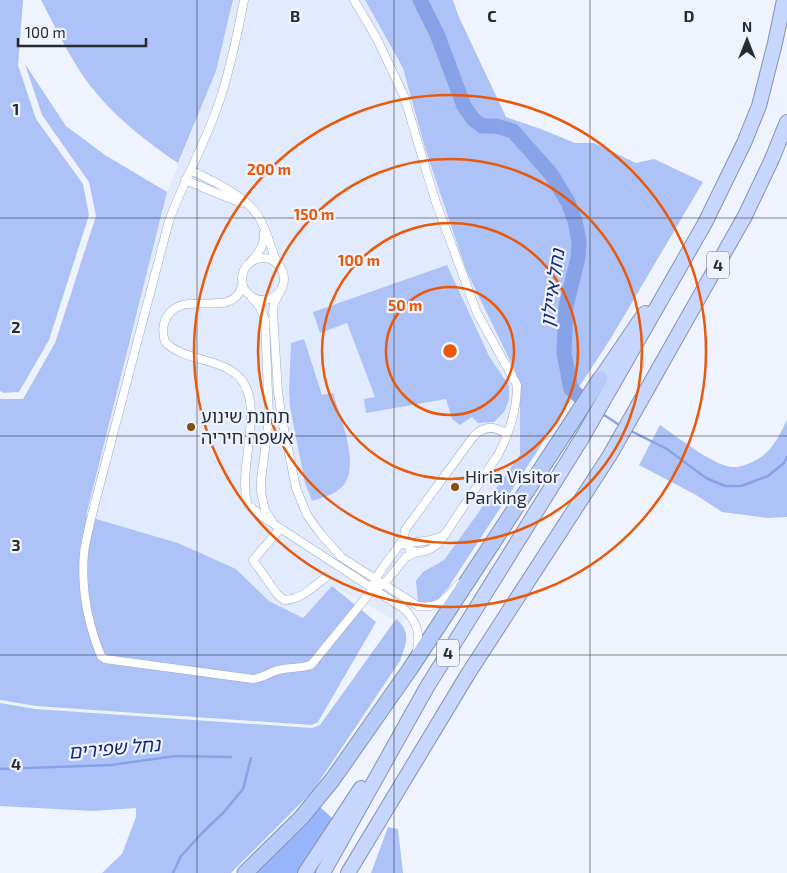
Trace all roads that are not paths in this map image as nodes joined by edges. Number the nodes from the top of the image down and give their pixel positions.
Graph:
1 (244, 0) edge
2 (354, 0) edge
3 (784, 0) edge
4 (787, 122) edge
5 (191, 170) junction
6 (185, 180) junction
7 (254, 210) junction
8 (260, 219) junction
9 (249, 263) junction
10 (277, 263) junction
11 (242, 286) junction
12 (279, 294) junction
13 (252, 298) junction
14 (606, 383) junction
15 (506, 434) junction
16 (279, 528) junction
17 (445, 535) junction
18 (405, 541) junction
19 (417, 552) junction
20 (479, 562) junction
21 (326, 577) dead end
22 (374, 579) junction
23 (383, 585) junction
24 (374, 589) junction
25 (410, 669) junction
26 (427, 688) junction
27 (245, 873) edge
28 (305, 873) edge
29 (323, 873) edge
30 (348, 873) edge

1 - 5 street
2 - 15 street
3 - 14 highway
4 - 30 highway, 4
5 - 6 street
5 - 7 street
6 - 7 street
6 - 24 street
7 - 8 street
8 - 9 street
8 - 10 street
9 - 10 street
9 - 11 street
10 - 12 street
11 - 13 street
11 - 16 street
12 - 13 street
12 - 22 street
13 - 16 street
14 - 20 highway
14 - 26 highway, 4
15 - 17 street
15 - 18 street
16 - 21 street
16 - 24 street
17 - 18 street
17 - 19 street
18 - 19 street
18 - 22 street
19 - 23 street
20 - 23 street
20 - 25 highway
22 - 23 street
22 - 24 street
23 - 24 street
24 - 25 street
25 - 27 highway
26 - 28 highway
26 - 29 highway, 4

